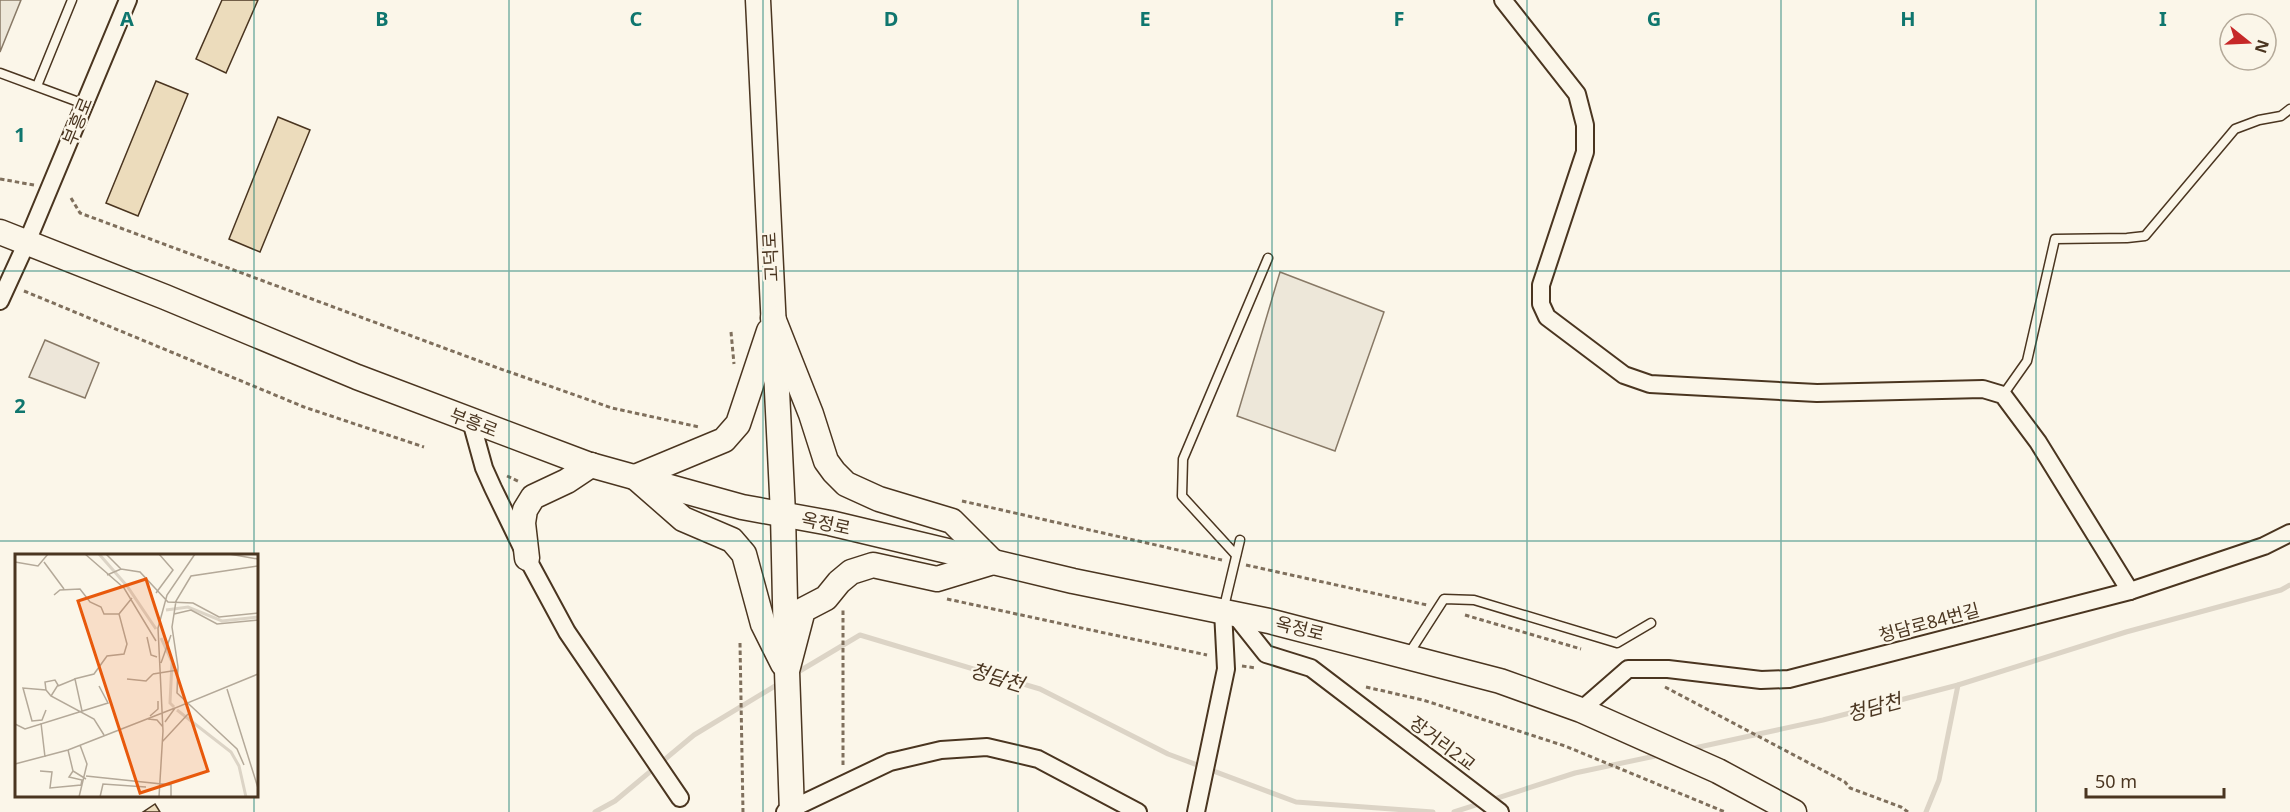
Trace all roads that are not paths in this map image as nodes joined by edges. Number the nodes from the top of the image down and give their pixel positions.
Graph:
1 (72, 0) edge
2 (128, 0) edge
3 (758, 0) edge
4 (1503, 0) edge
5 (0, 73) edge
6 (37, 86) junction
7 (84, 104) junction
8 (2290, 109) edge
9 (0, 232) edge
10 (27, 242) junction
11 (1268, 258) dead end
12 (0, 301) edge
13 (773, 318) junction
14 (2003, 395) junction
15 (471, 421) junction
16 (591, 465) junction
17 (634, 477) junction
18 (783, 514) junction
19 (2290, 533) edge
20 (1240, 540) dead end
21 (527, 558) junction
22 (1235, 558) junction
23 (993, 562) junction
24 (2130, 591) junction
25 (1229, 613) junction
26 (1651, 623) dead end
27 (1408, 656) junction
28 (787, 671) junction
29 (1581, 710) junction
30 (680, 798) dead end
31 (790, 811) edge
32 (1138, 812) edge
33 (1196, 812) edge
34 (1500, 812) edge
35 (1794, 812) edge

1 - 6 lane
2 - 7 street, 부흥로
3 - 13 main road, 고덕로
4 - 14 street
5 - 6 lane
6 - 7 lane
7 - 10 street, 부흥로
8 - 14 lane
9 - 10 main road, 부흥로
10 - 12 street
10 - 15 main road, 부흥로
11 - 22 lane
13 - 17 main road
13 - 18 main road, 고덕로
13 - 23 main road
14 - 24 street
15 - 16 main road, 부흥로
15 - 21 street
16 - 17 main road, 부흥로
16 - 21 main road
17 - 18 main road, 부흥로
17 - 28 main road
18 - 23 main road, 옥정로
18 - 28 main road
19 - 24 street, 청담로84번길
20 - 22 lane
21 - 30 street
22 - 25 lane
23 - 25 main road, 옥정로
23 - 28 main road
24 - 29 street, 청담로84번길
25 - 27 main road, 옥정로
25 - 33 street
25 - 34 street, 장거리2교
26 - 27 lane
27 - 29 main road, 옥정로
28 - 31 main road
29 - 35 main road, 옥정로
31 - 32 street

